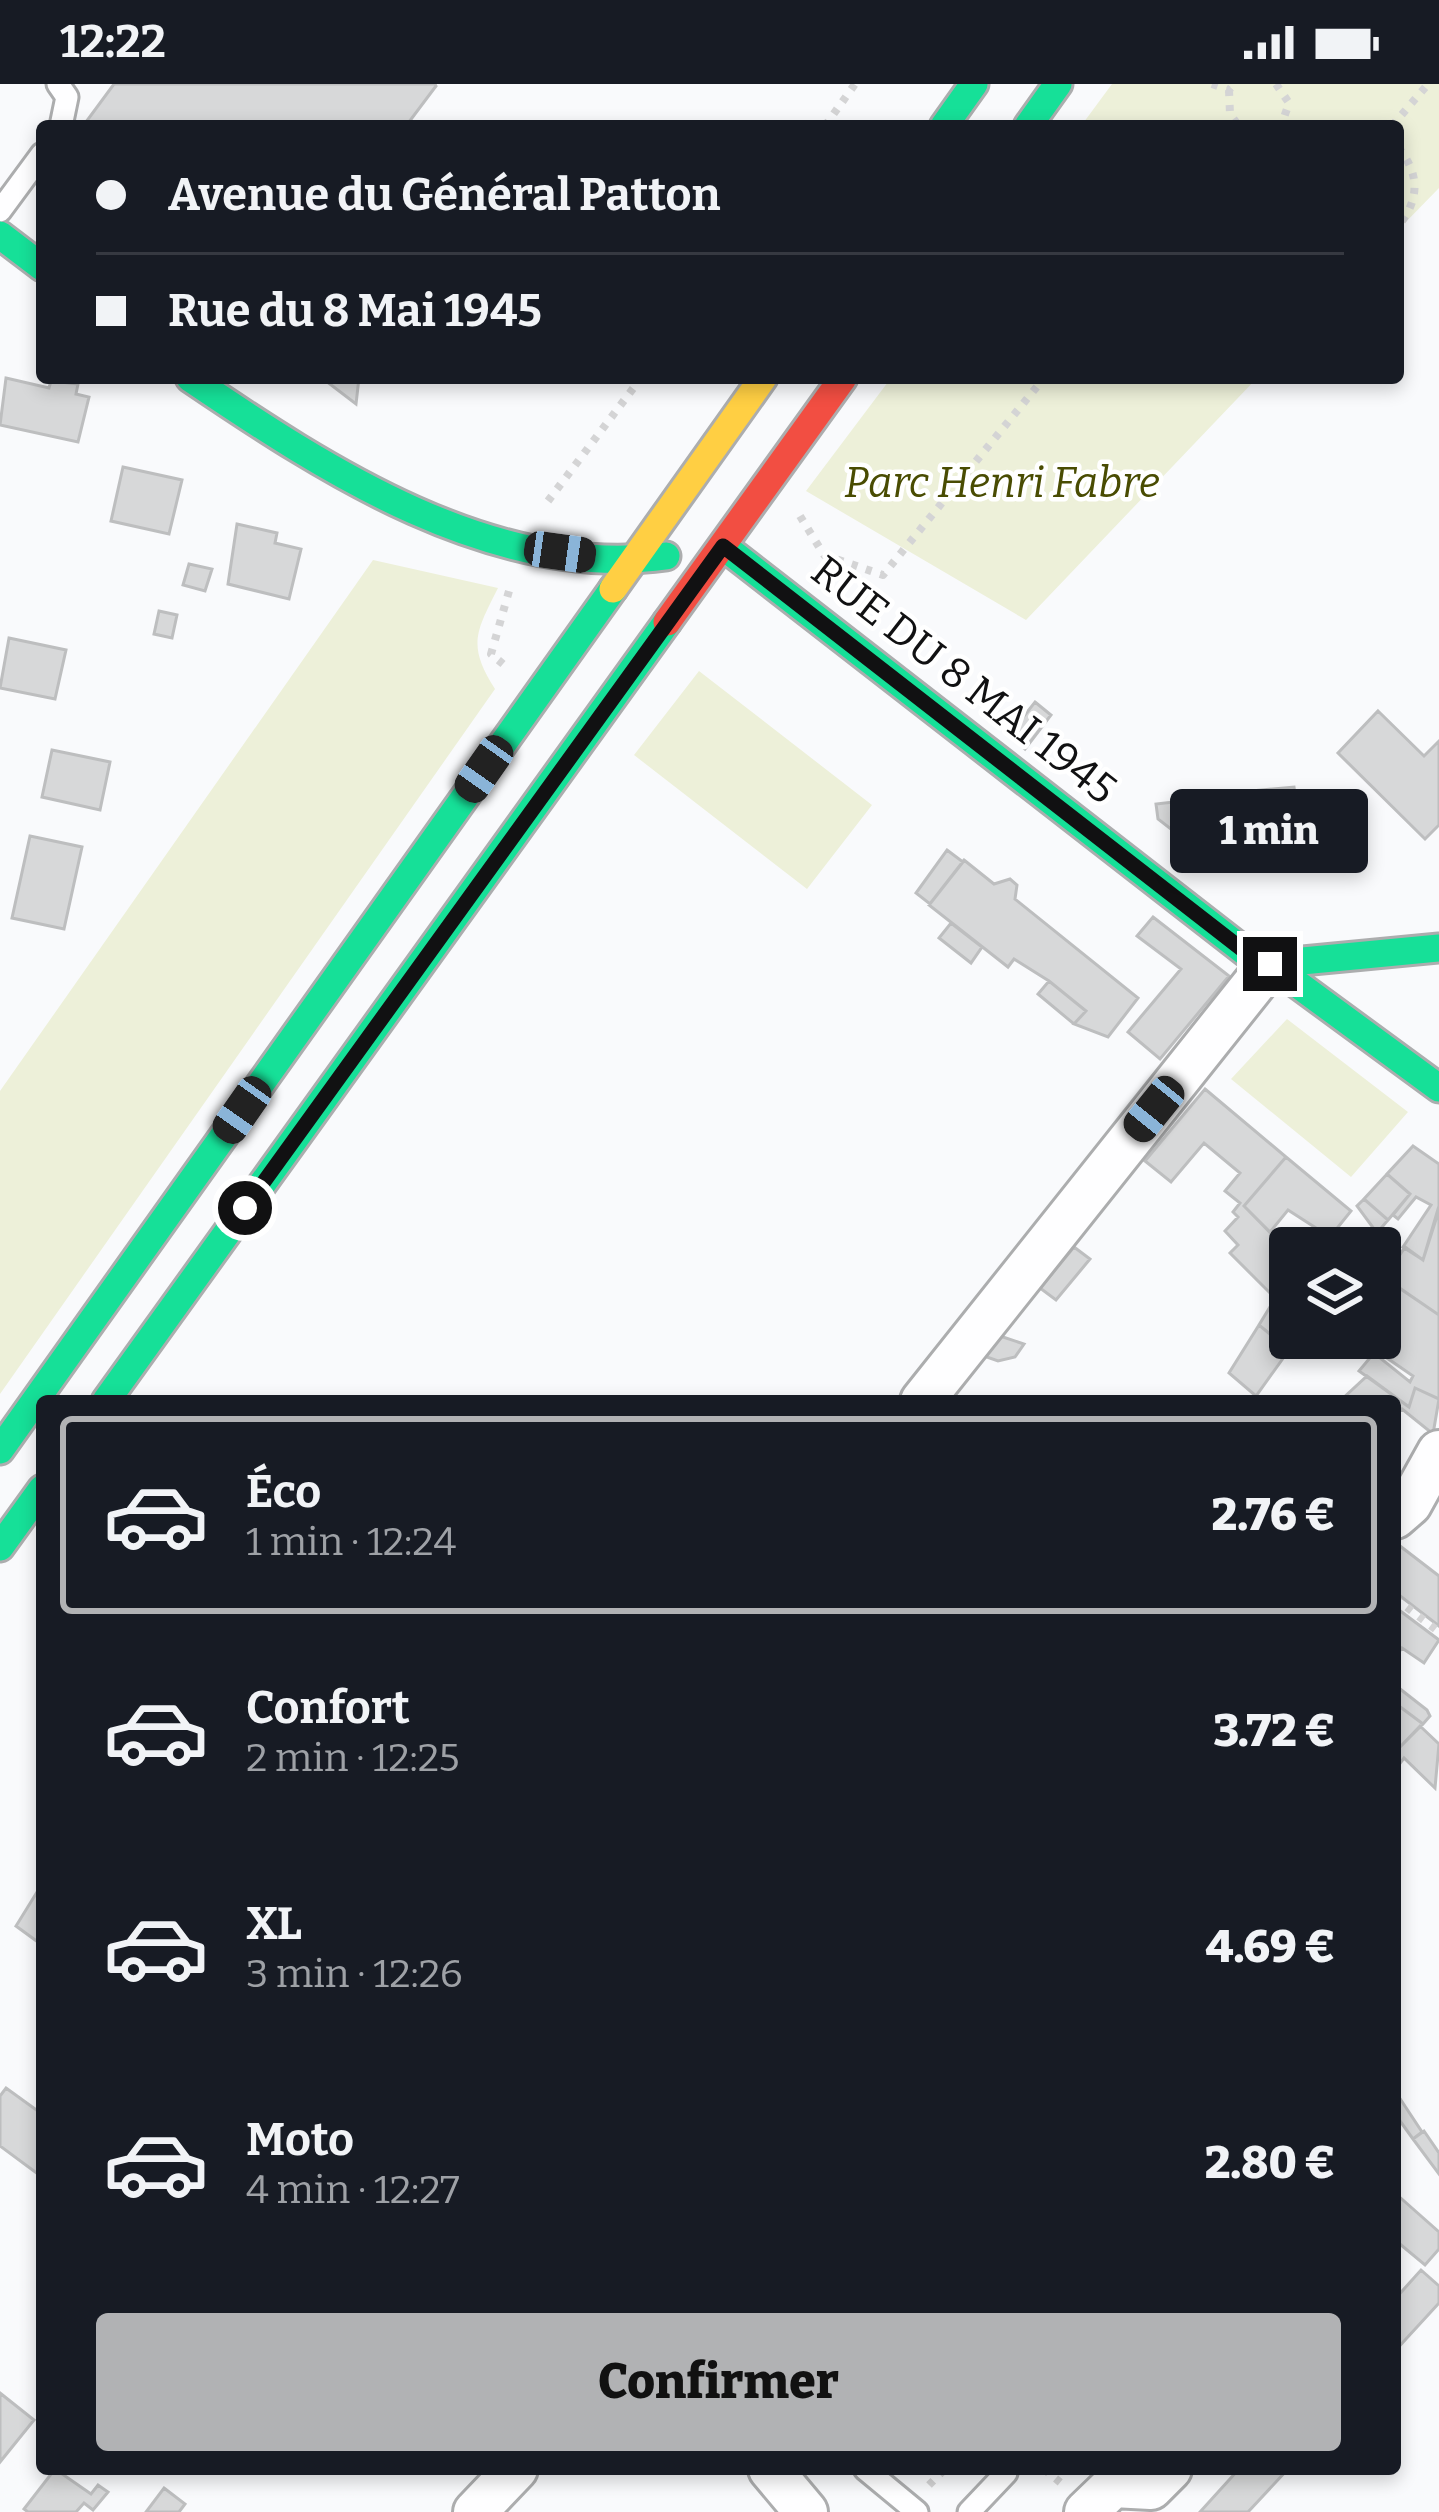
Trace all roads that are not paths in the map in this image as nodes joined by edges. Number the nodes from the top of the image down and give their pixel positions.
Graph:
1 (58, 84) edge
2 (974, 84) edge
3 (1058, 84) edge
4 (63, 120) edge
5 (948, 120) edge
6 (1032, 120) edge
7 (36, 162) edge
8 (0, 211) edge
9 (0, 235) edge
10 (36, 262) edge
11 (200, 384) edge
12 (759, 384) edge
13 (839, 384) edge
14 (699, 469) junction
15 (723, 546) junction
16 (634, 562) junction
17 (658, 637) junction
18 (1439, 948) edge
19 (1270, 964) junction
20 (1439, 1088) edge
21 (39, 1395) edge
22 (110, 1395) edge
23 (927, 1395) edge
24 (36, 1399) edge
25 (0, 1450) edge
26 (1439, 1453) edge
27 (36, 1497) edge
28 (1401, 1512) edge
29 (0, 1547) edge
30 (510, 2475) edge
31 (775, 2475) edge
32 (872, 2475) edge
33 (1004, 2475) edge
34 (1164, 2475) edge
35 (1107, 2489) edge
36 (475, 2512) edge
37 (806, 2512) edge
38 (917, 2512) edge
39 (969, 2512) edge

1 - 4 lane
2 - 5 main road
3 - 6 main road
7 - 8 lane
9 - 10 main road
11 - 16 main road
12 - 14 main road
13 - 15 main road
14 - 15 main road
14 - 16 main road
15 - 16 main road
15 - 17 main road
15 - 19 main road, RUE DU 8 MAI 1945
16 - 17 main road
16 - 21 main road
17 - 22 main road
18 - 19 main road
19 - 20 main road, RUE DU 8 MAI 1945
19 - 23 street
24 - 25 main road
26 - 28 street
27 - 29 main road
30 - 36 street
31 - 37 street
32 - 38 lane
33 - 39 lane
34 - 35 street

